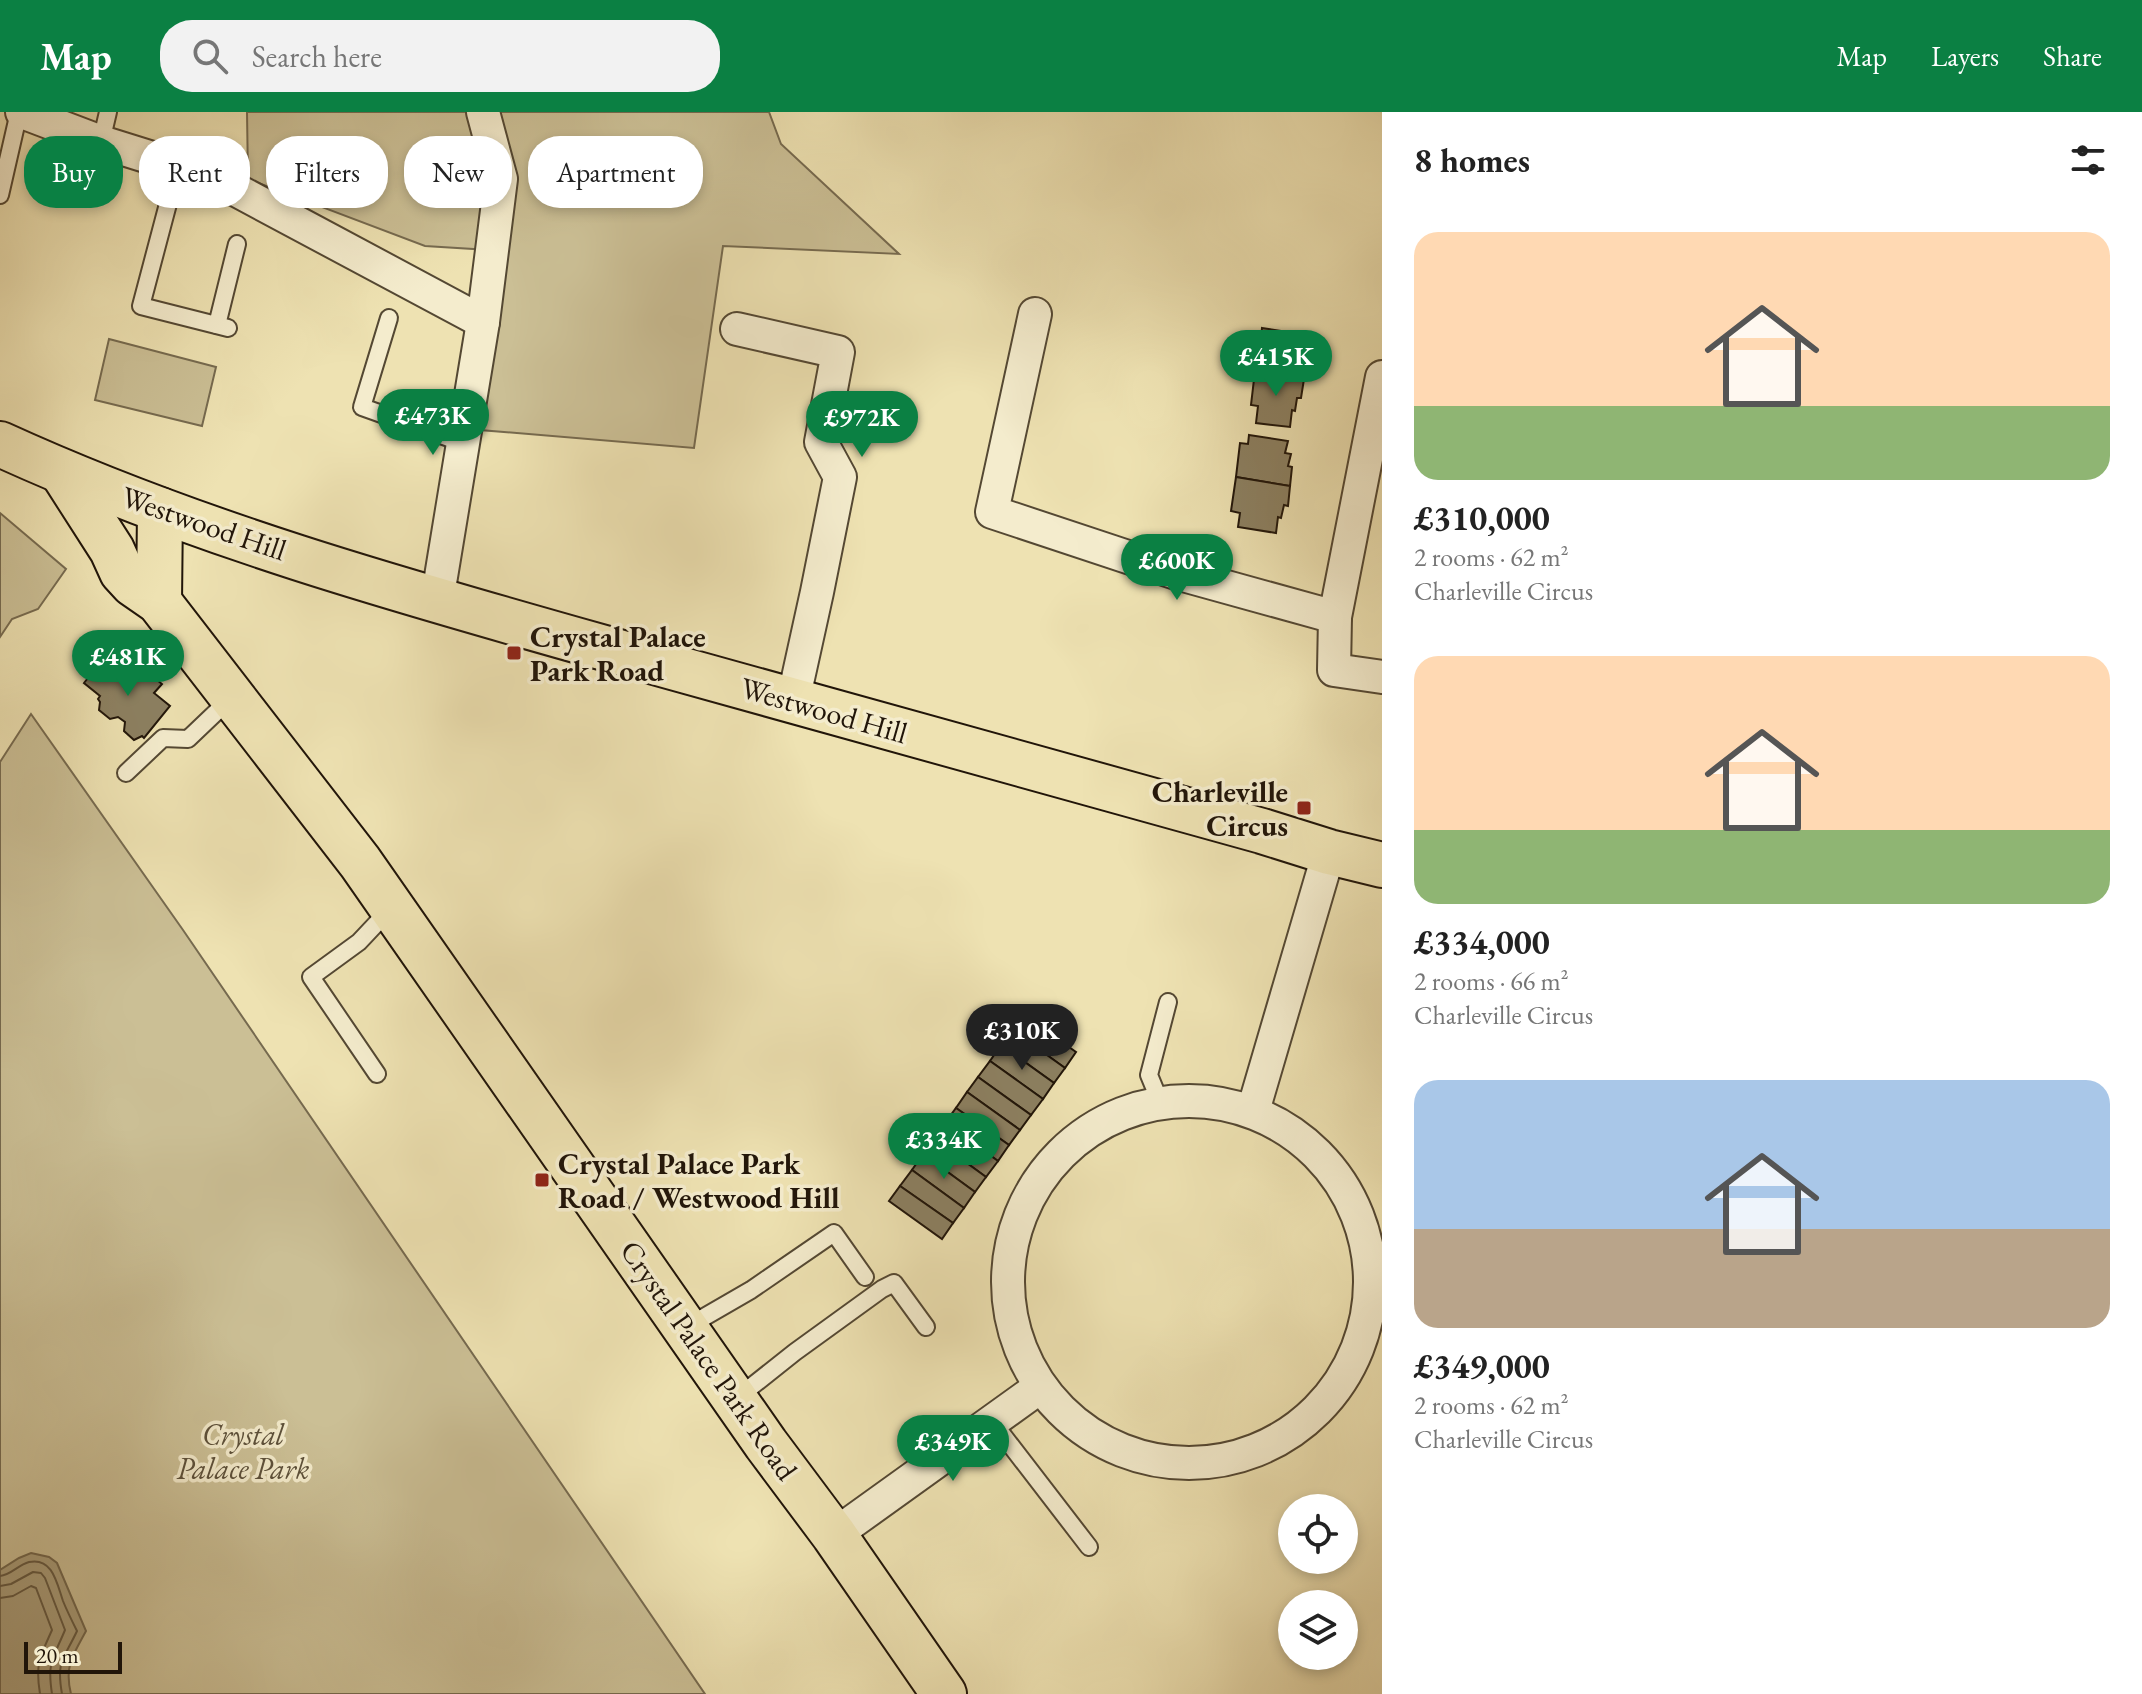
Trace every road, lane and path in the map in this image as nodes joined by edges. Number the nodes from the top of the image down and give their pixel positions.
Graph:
1 (20, 112) edge
2 (483, 112) edge
3 (104, 127) edge
4 (139, 145) edge
5 (0, 195) edge
6 (250, 197) edge
7 (167, 208) edge
8 (237, 244) dead end
9 (1035, 314) dead end
10 (389, 318) dead end
11 (483, 322) junction
12 (737, 329) dead end
13 (1382, 377) edge
14 (463, 443) junction
15 (1, 444) edge
16 (62, 472) junction
17 (160, 510) junction
18 (122, 572) junction
19 (437, 601) junction
20 (159, 602) junction
21 (1335, 617) junction
22 (1382, 677) edge
23 (232, 697) junction
24 (793, 701) junction
25 (126, 773) dead end
26 (1329, 852) junction
27 (1382, 865) edge
28 (392, 907) junction
29 (1168, 1002) dead end
30 (377, 1074) dead end
31 (1161, 1104) junction
32 (1253, 1111) junction
33 (1375, 1258) edge
34 (865, 1277) dead end
35 (926, 1327) dead end
36 (686, 1328) junction
37 (1040, 1387) junction
38 (736, 1399) junction
39 (992, 1421) junction
40 (834, 1535) junction
41 (1089, 1547) dead end
42 (944, 1694) edge

1 - 3 street
1 - 5 lane
2 - 11 street
3 - 4 street
6 - 11 street
7 - 8 lane
9 - 21 street
10 - 14 lane
11 - 14 street
12 - 24 street
13 - 21 street
14 - 19 street
15 - 16 main road, Westwood Hill
15 - 18 main road
16 - 17 main road, Westwood Hill
16 - 18 main road, Crystal Palace Park Road
17 - 19 main road, Westwood Hill
17 - 20 main road
18 - 20 main road, Crystal Palace Park Road
19 - 24 main road, Westwood Hill
20 - 23 main road, Crystal Palace Park Road
21 - 22 street
23 - 25 lane
23 - 28 main road, Crystal Palace Park Road
24 - 26 main road, Westwood Hill
26 - 27 main road, Westwood Hill
26 - 32 street
28 - 30 lane
28 - 36 main road, Crystal Palace Park Road
29 - 31 lane
31 - 32 street
31 - 37 street
32 - 33 street
33 - 37 street
34 - 36 lane
35 - 38 lane
36 - 38 main road, Crystal Palace Park Road
37 - 39 street
38 - 40 main road, Crystal Palace Park Road
39 - 40 street
39 - 41 lane
40 - 42 main road, Crystal Palace Park Road

